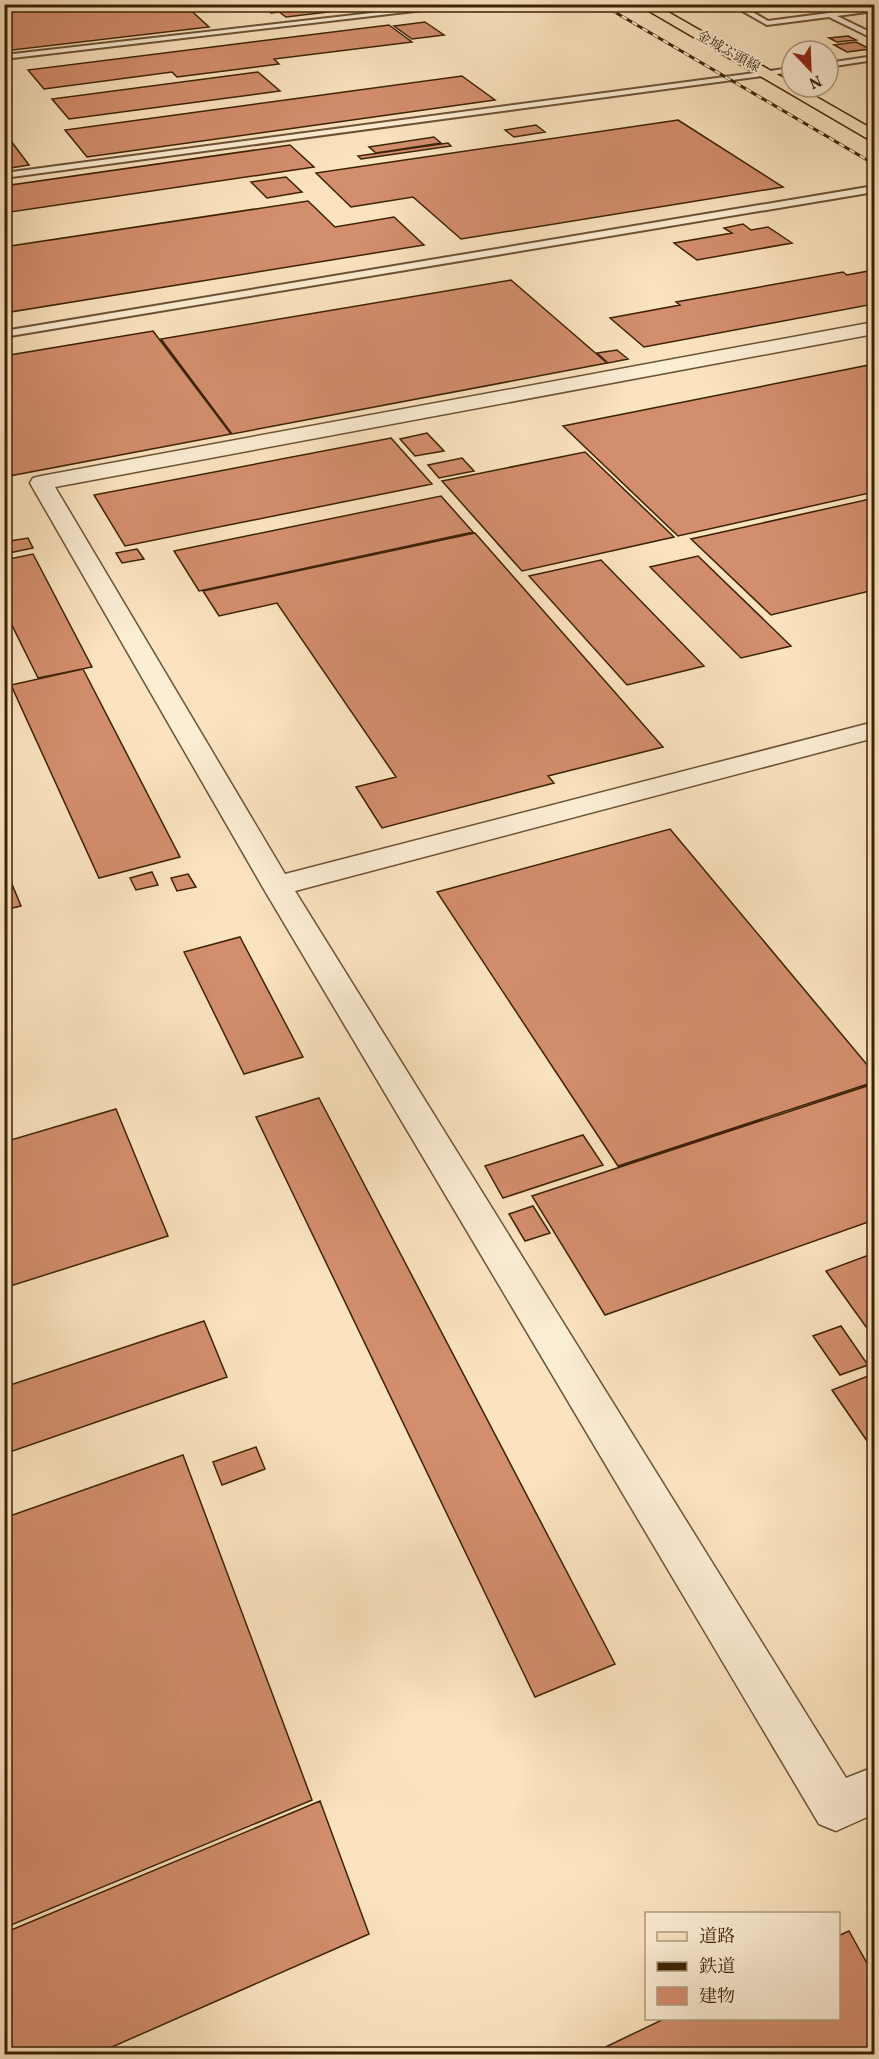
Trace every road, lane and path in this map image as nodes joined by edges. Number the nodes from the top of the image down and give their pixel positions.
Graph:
1 (472, 4) edge
2 (643, 4) edge
3 (733, 4) edge
4 (874, 9) edge
5 (830, 15) junction
6 (874, 37) edge
7 (4, 57) edge
8 (874, 58) edge
9 (772, 59) dead end
10 (840, 62) edge
11 (780, 63) edge
12 (780, 71) edge
13 (765, 73) junction
14 (874, 136) edge
15 (4, 176) edge
16 (874, 189) edge
17 (874, 328) edge
18 (4, 334) edge
19 (874, 730) edge
20 (277, 886) junction
21 (874, 1790) edge

1 - 7 lane
2 - 13 main road, 金城ふ頭線
3 - 5 lane
4 - 5 lane
5 - 6 lane
8 - 10 lane
9 - 11 main road, 金城ふ頭線
12 - 13 lane
13 - 14 main road, 金城ふ頭線
13 - 15 lane
16 - 18 lane
17 - 20 street
19 - 20 street
20 - 21 street

